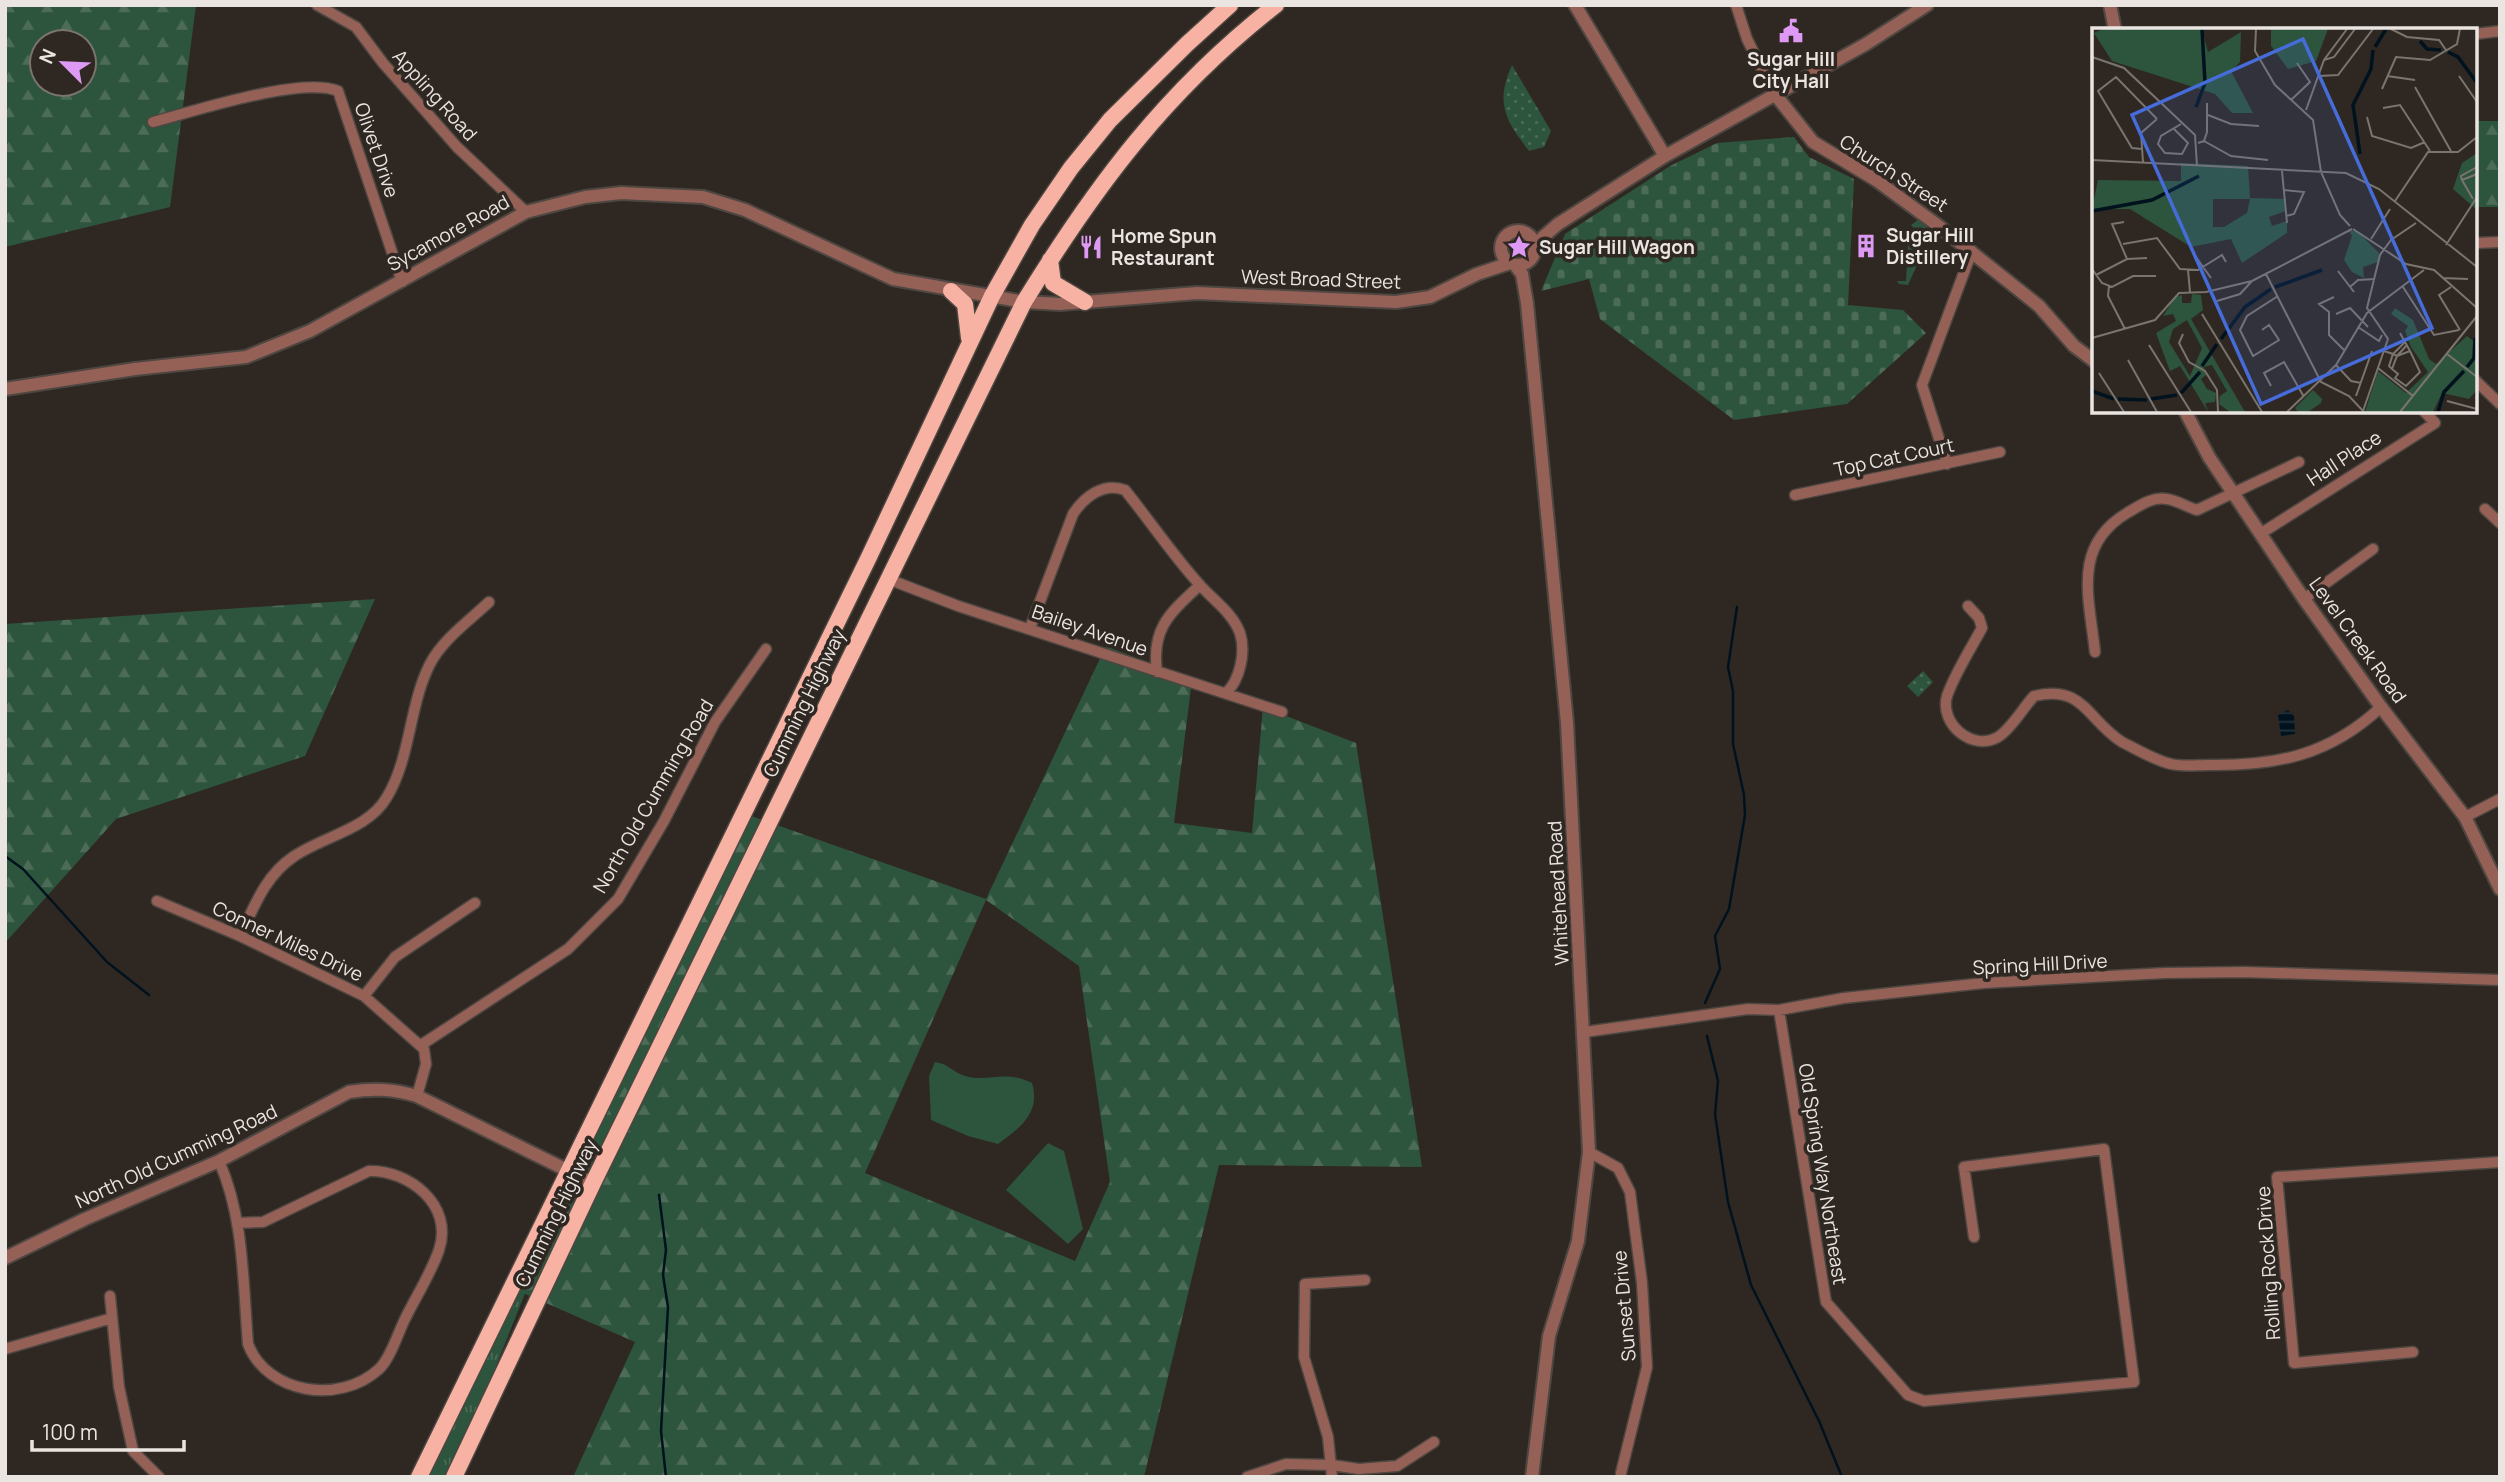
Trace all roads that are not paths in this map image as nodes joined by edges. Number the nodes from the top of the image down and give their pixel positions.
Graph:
1 (318, 5) edge
2 (1230, 5) edge
3 (1276, 5) edge
4 (1575, 5) edge
5 (1736, 5) edge
6 (1927, 5) edge
7 (2110, 5) edge
8 (2115, 28) edge
9 (2500, 31) edge
10 (2477, 34) edge
11 (1774, 93) junction
12 (153, 122) dead end
13 (1665, 156) junction
14 (526, 212) junction
15 (1558, 224) junction
16 (1523, 231) junction
17 (2500, 242) edge
18 (2477, 243) edge
19 (1502, 245) junction
20 (1972, 251) junction
21 (1533, 254) junction
22 (1050, 259) junction
23 (1512, 264) junction
24 (1477, 274) junction
25 (402, 282) junction
26 (951, 291) junction
27 (992, 296) junction
28 (1024, 302) junction
29 (1085, 302) junction
30 (1528, 303) junction
31 (969, 345) junction
32 (2092, 360) edge
33 (2477, 382) edge
34 (5, 389) edge
35 (2500, 404) edge
36 (2186, 413) edge
37 (2426, 413) edge
38 (2000, 452) dead end
39 (2299, 462) dead end
40 (1947, 464) junction
41 (2233, 494) junction
42 (1795, 495) dead end
43 (2485, 509) dead end
44 (2500, 523) edge
45 (2260, 534) junction
46 (2373, 549) dead end
47 (888, 579) junction
48 (1199, 585) junction
49 (2304, 599) junction
50 (489, 602) dead end
51 (1968, 606) dead end
52 (1030, 628) junction
53 (766, 649) dead end
54 (2095, 652) dead end
55 (1157, 672) junction
56 (1226, 693) junction
57 (2381, 707) junction
58 (1282, 712) dead end
59 (2500, 799) edge
60 (2465, 817) junction
61 (2500, 889) edge
62 (157, 901) dead end
63 (475, 903) dead end
64 (240, 936) junction
65 (2500, 980) edge
66 (364, 996) junction
67 (1781, 1009) junction
68 (1585, 1032) junction
69 (421, 1045) junction
70 (418, 1096) junction
71 (1589, 1152) junction
72 (219, 1161) junction
73 (2500, 1163) edge
74 (568, 1172) junction
75 (593, 1183) junction
76 (237, 1223) junction
77 (1974, 1237) dead end
78 (5, 1258) edge
79 (1365, 1280) dead end
80 (110, 1296) dead end
81 (113, 1318) junction
82 (5, 1349) edge
83 (2413, 1352) dead end
84 (1434, 1442) dead end
85 (1332, 1465) junction
86 (1621, 1473) dead end
87 (159, 1477) edge
88 (419, 1477) edge
89 (454, 1477) edge
90 (1248, 1477) edge
91 (1332, 1477) edge
92 (1532, 1477) edge

1 - 14 street, Appling Road
2 - 27 highway, Cumming Highway
3 - 22 highway, Cumming Highway
4 - 13 street
5 - 11 street
6 - 11 street
7 - 8 street
9 - 10 street
11 - 13 street
11 - 20 street, Church Street
12 - 25 street, Olivet Drive
13 - 15 street
14 - 25 street, Sycamore Road
14 - 26 street, Sycamore Road
15 - 16 street
15 - 21 street
16 - 19 street
16 - 21 street
17 - 18 street
19 - 23 street
19 - 24 street, West Broad Street
20 - 32 street, Church Street
20 - 40 street
21 - 23 street
21 - 30 street, Whitehead Road
22 - 28 highway, Cumming Highway
22 - 29 highway
23 - 24 street, West Broad Street
23 - 30 street, Whitehead Road
24 - 29 street, West Broad Street
25 - 34 street, Sycamore Road
26 - 27 street, Sycamore Road
26 - 31 highway
27 - 28 street, West Broad Street
27 - 31 highway, Cumming Highway
28 - 29 street, West Broad Street
28 - 47 highway, Cumming Highway
30 - 68 street, Whitehead Road
31 - 74 highway, Cumming Highway
33 - 35 street
36 - 41 street, Level Creek Road
37 - 45 street, Hall Place
38 - 40 street, Top Cat Court
39 - 41 street
40 - 42 street, Top Cat Court
41 - 45 street, Level Creek Road
41 - 54 street
43 - 44 street
45 - 49 street, Level Creek Road
46 - 49 street
47 - 52 street, Bailey Avenue
47 - 75 highway, Cumming Highway
48 - 52 street
48 - 55 street
48 - 56 street
49 - 57 street, Level Creek Road
50 - 64 street
51 - 57 street
52 - 55 street, Bailey Avenue
53 - 69 street, North Old Cumming Road
55 - 56 street, Bailey Avenue
56 - 58 street, Bailey Avenue
57 - 60 street, Level Creek Road
59 - 60 street
60 - 61 street, Level Creek Road
62 - 64 street, Conner Miles Drive
63 - 66 street
64 - 66 street, Conner Miles Drive
65 - 67 street, Spring Hill Drive
66 - 69 street, Conner Miles Drive
67 - 68 street, Spring Hill Drive
67 - 77 street, Old Spring Way Northeast
68 - 71 street, Whitehead Road
69 - 70 street
70 - 72 street, North Old Cumming Road
70 - 74 street, North Old Cumming Road
71 - 86 street, Sunset Drive
71 - 92 street, Whitehead Road
72 - 76 street
72 - 78 street, North Old Cumming Road
73 - 83 street, Rolling Rock Drive
74 - 75 street, North Old Cumming Road
74 - 88 highway, Cumming Highway
75 - 89 highway, Cumming Highway
76 - 76 street
79 - 85 street
80 - 81 street
81 - 82 street
81 - 87 street
84 - 85 street
85 - 90 street
85 - 91 street

